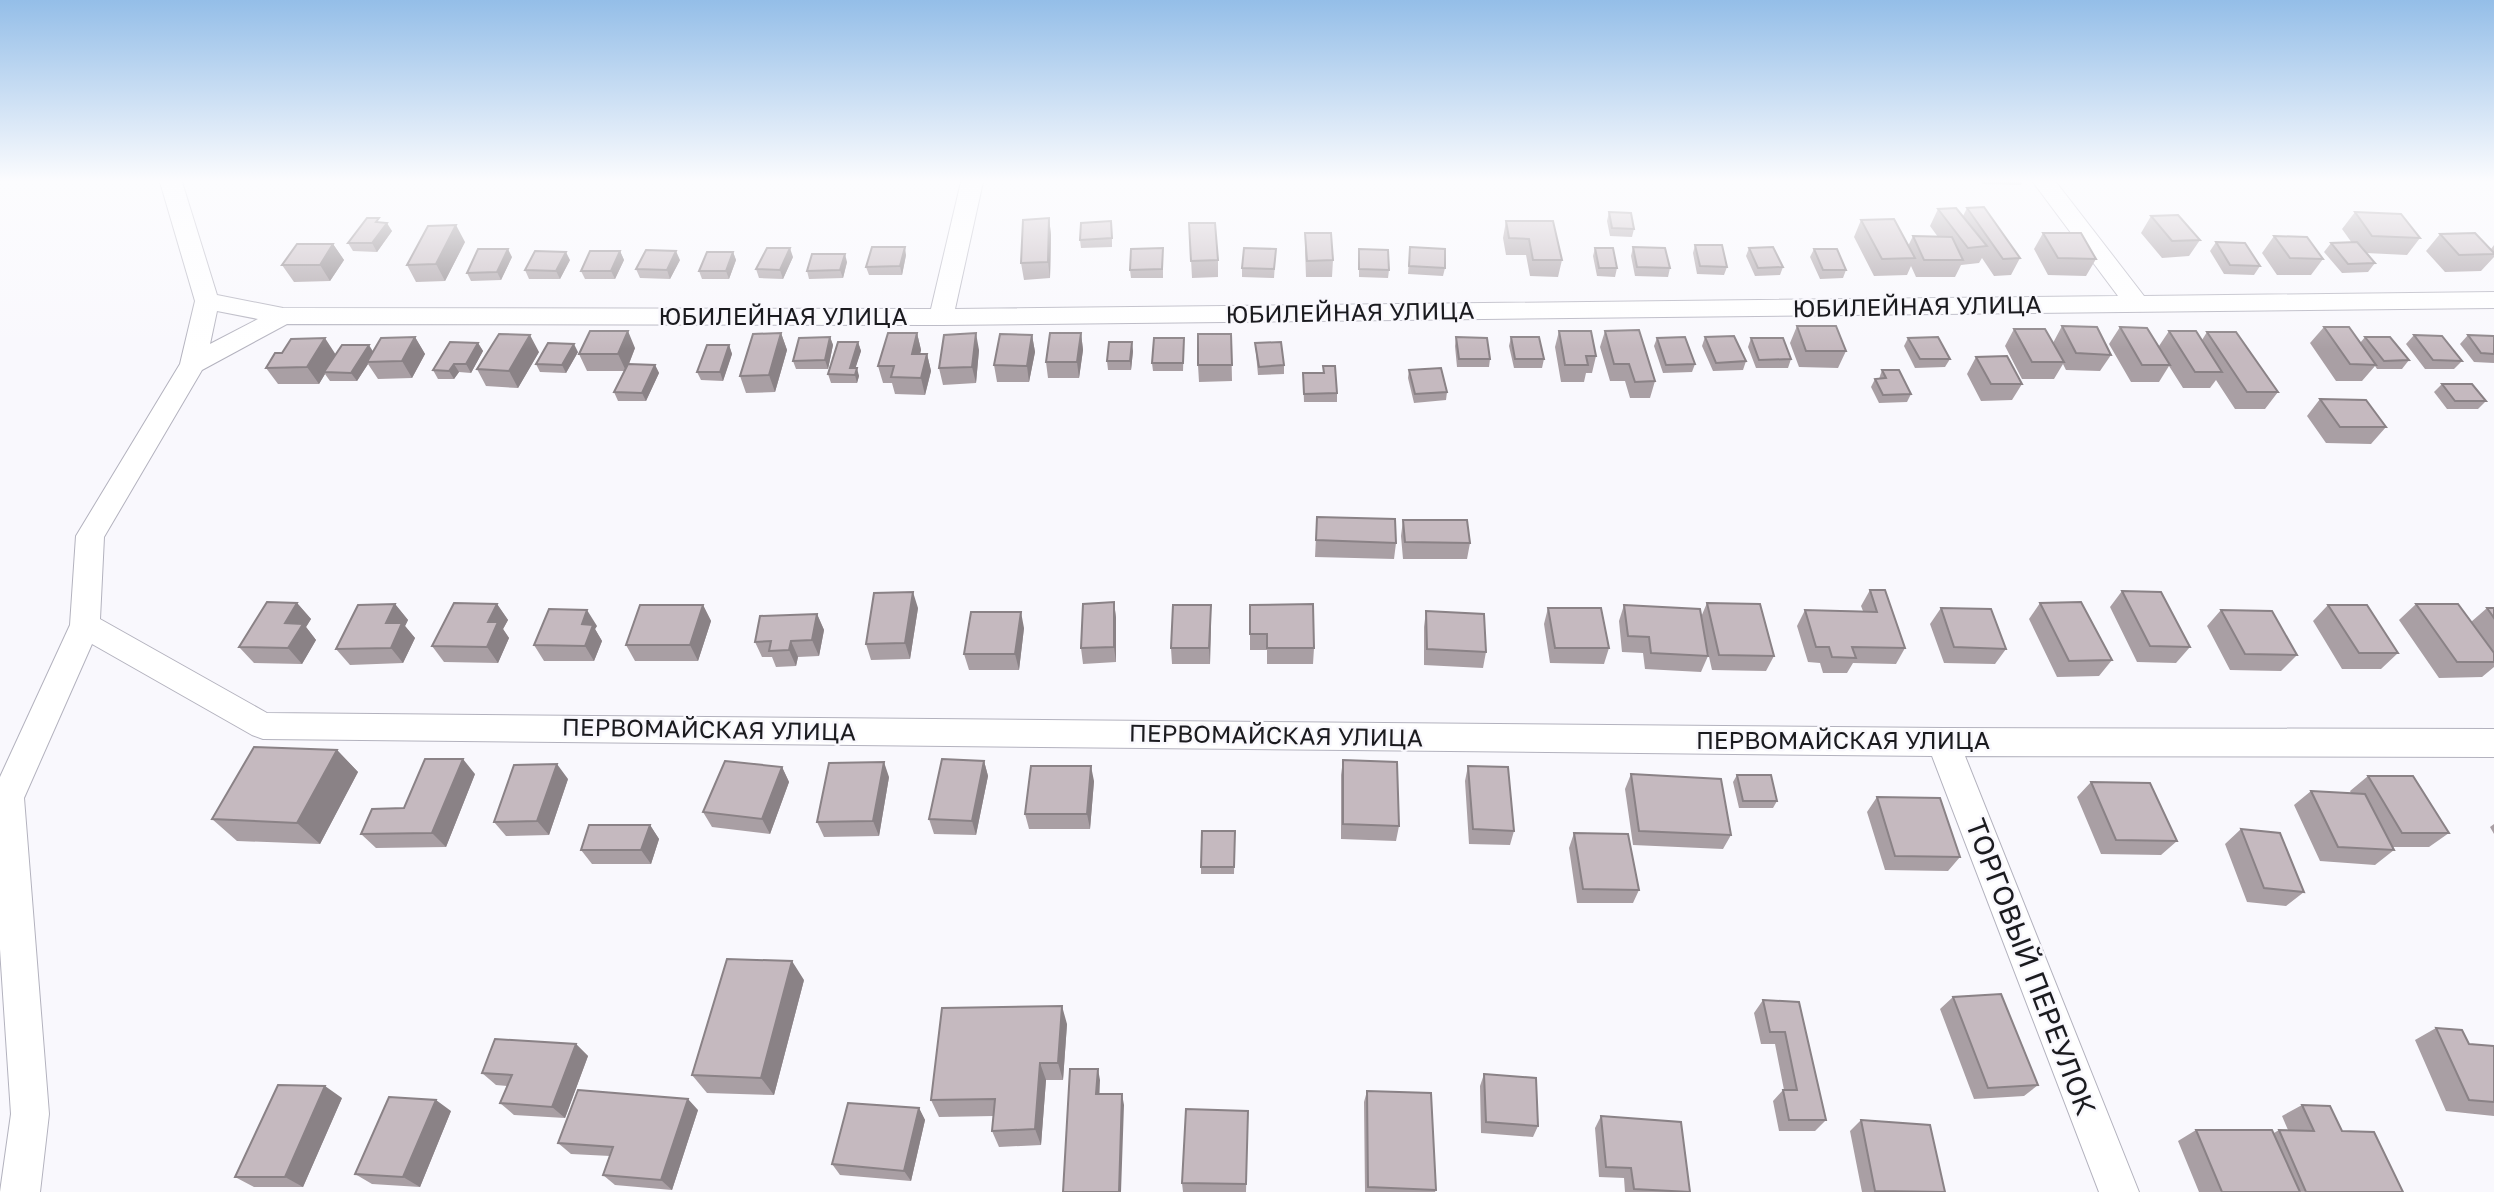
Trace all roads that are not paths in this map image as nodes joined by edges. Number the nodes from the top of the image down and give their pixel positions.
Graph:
1 (188, 238) edge
2 (959, 238) edge
3 (2086, 238) edge
4 (2494, 300) edge
5 (207, 301) junction
6 (2137, 304) junction
7 (284, 316) junction
8 (941, 317) junction
9 (193, 364) junction
10 (85, 625) junction
11 (1943, 742) junction
12 (2494, 743) edge
13 (20, 1192) edge
14 (2119, 1192) edge

1 - 5 street
2 - 8 street
3 - 6 street
4 - 6 street, ЮБИЛЕЙНАЯ УЛИЦА
5 - 7 street, ЮБИЛЕЙНАЯ УЛИЦА
5 - 9 street
6 - 8 street, ЮБИЛЕЙНАЯ УЛИЦА
7 - 8 street, ЮБИЛЕЙНАЯ УЛИЦА
7 - 9 street
9 - 10 street
10 - 11 street, ПЕРВОМАЙСКАЯ УЛИЦА
10 - 13 street
11 - 12 street, ПЕРВОМАЙСКАЯ УЛИЦА
11 - 14 street, ТОРГОВЫЙ ПЕРЕУЛОК

